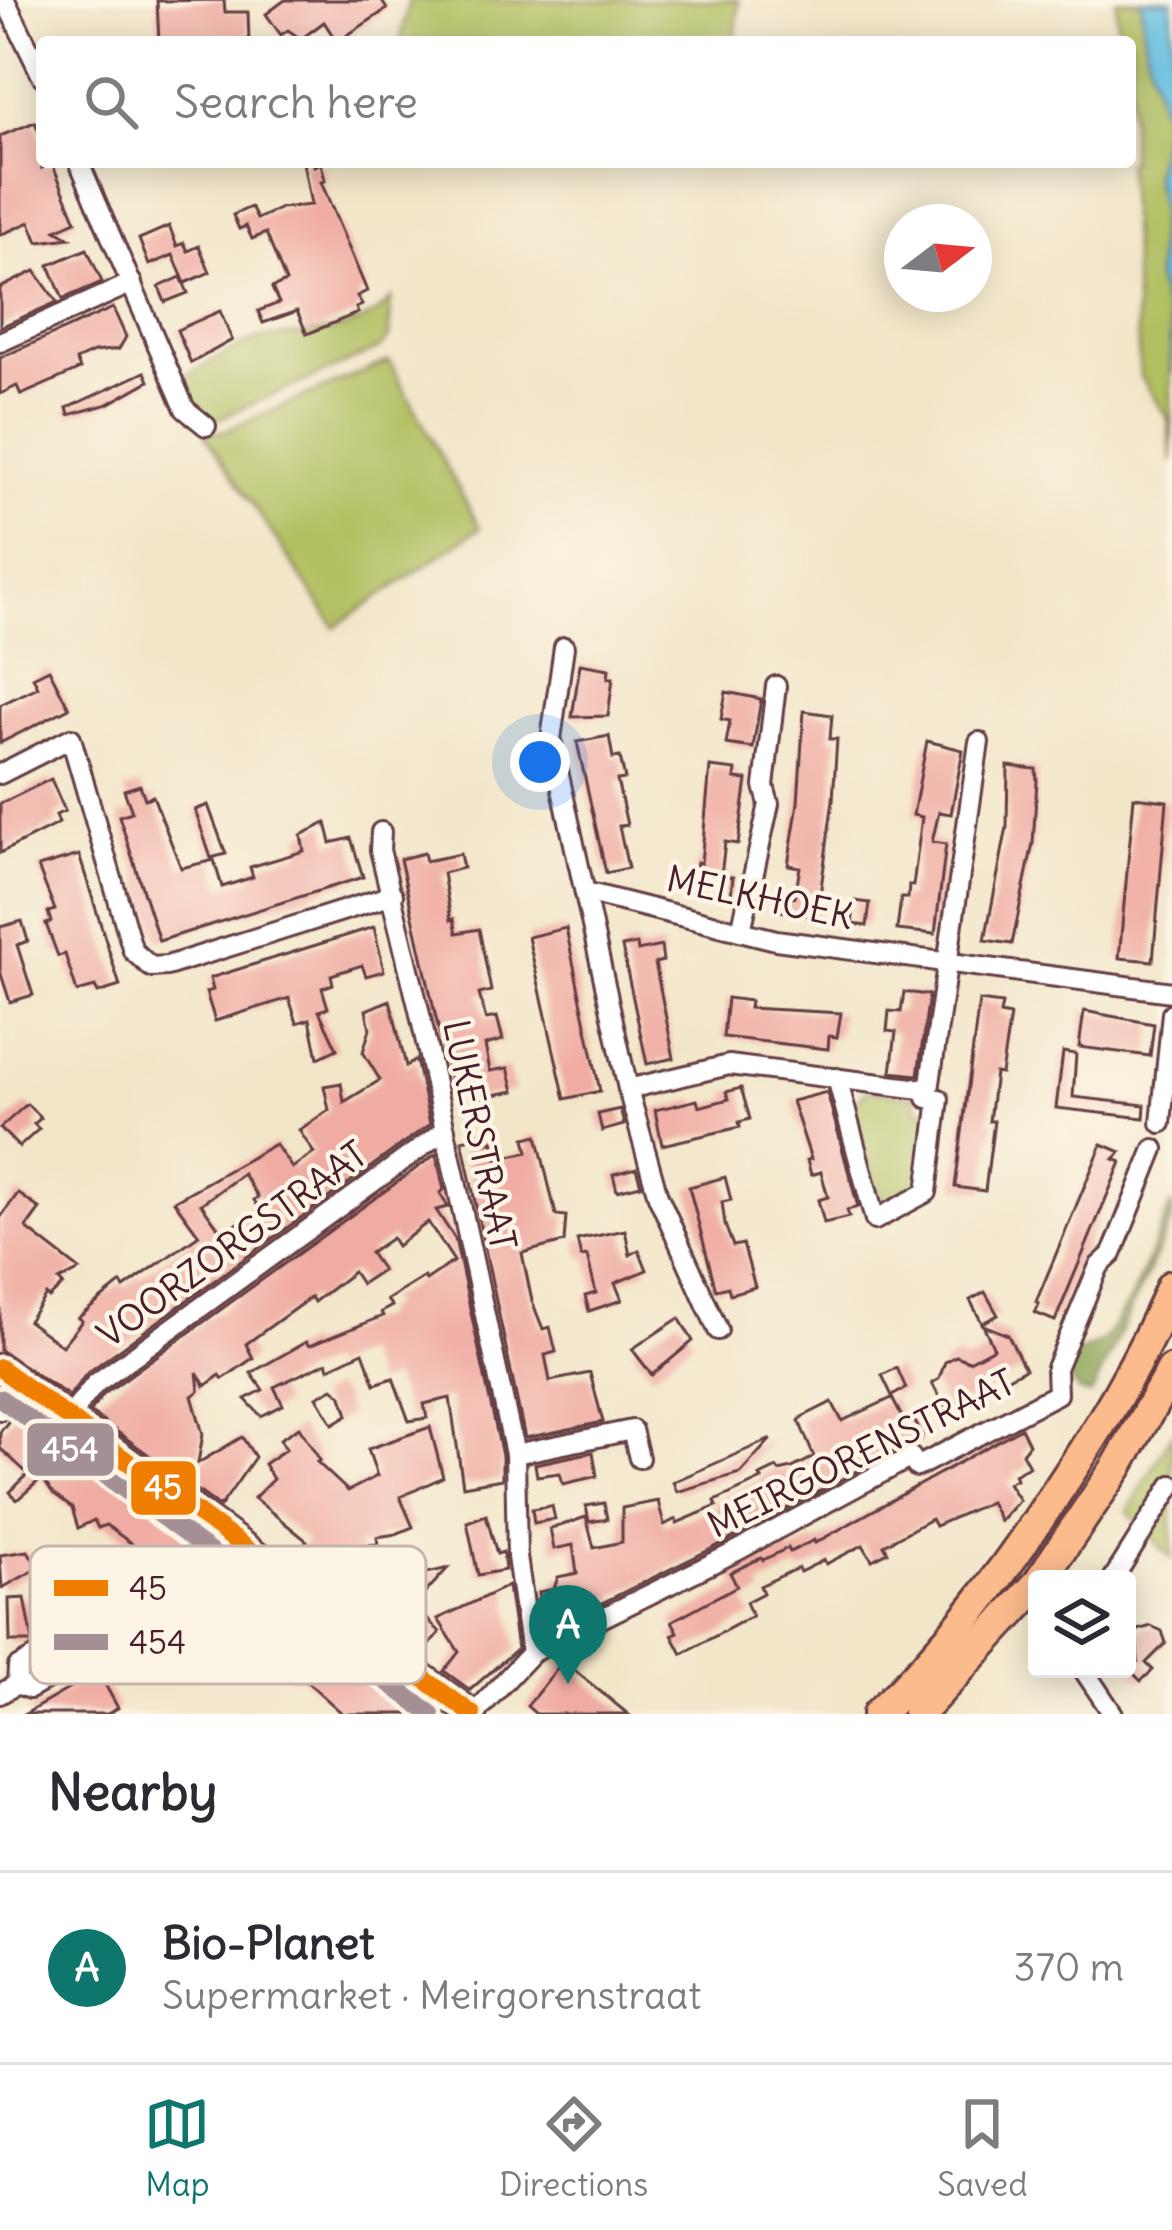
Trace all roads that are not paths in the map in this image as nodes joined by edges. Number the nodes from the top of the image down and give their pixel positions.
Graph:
1 (5, 0) edge
2 (36, 64) edge
3 (82, 168) edge
4 (132, 283) junction
5 (0, 342) edge
6 (206, 426) dead end
7 (564, 647) dead end
8 (776, 686) dead end
9 (979, 742) dead end
10 (0, 774) edge
11 (381, 832) dead end
12 (585, 892) junction
13 (392, 895) junction
14 (741, 932) junction
15 (946, 962) junction
16 (1172, 992) edge
17 (1172, 1013) edge
18 (837, 1078) junction
19 (628, 1089) junction
20 (928, 1090) junction
21 (1161, 1123) dead end
22 (446, 1130) junction
23 (1154, 1150) dead end
24 (1172, 1286) edge
25 (718, 1330) dead end
26 (1172, 1370) edge
27 (7, 1374) edge
28 (0, 1410) edge
29 (67, 1420) junction
30 (514, 1454) junction
31 (639, 1458) dead end
32 (1172, 1485) edge
33 (241, 1546) edge
34 (1047, 1570) edge
35 (1118, 1570) edge
36 (1028, 1594) edge
37 (530, 1653) junction
38 (1089, 1678) edge
39 (426, 1680) edge
40 (473, 1714) edge
41 (878, 1714) edge
42 (918, 1714) edge
43 (1113, 1714) edge

1 - 2 street
3 - 4 street
4 - 5 street
4 - 6 street
7 - 12 street
8 - 14 street
9 - 15 street
10 - 13 street
11 - 13 street, LUKERSTRAAT
12 - 14 street, MELKHOEK
12 - 19 street
13 - 22 street, LUKERSTRAAT
14 - 15 street, MELKHOEK
15 - 16 street, MELKHOEK
15 - 20 street
17 - 21 street
18 - 19 street
18 - 20 street
18 - 20 street
19 - 25 street
22 - 29 street, VOORZORGSTRAAT
22 - 30 street, LUKERSTRAAT
23 - 37 street, MEIRGORENSTRAAT
24 - 41 main road
26 - 34 main road
27 - 28 street
27 - 29 street
29 - 33 street
30 - 31 street
30 - 37 street, LUKERSTRAAT
32 - 35 street
36 - 42 main road
37 - 40 street, MEIRGORENSTRAAT
38 - 43 street
39 - 40 street

